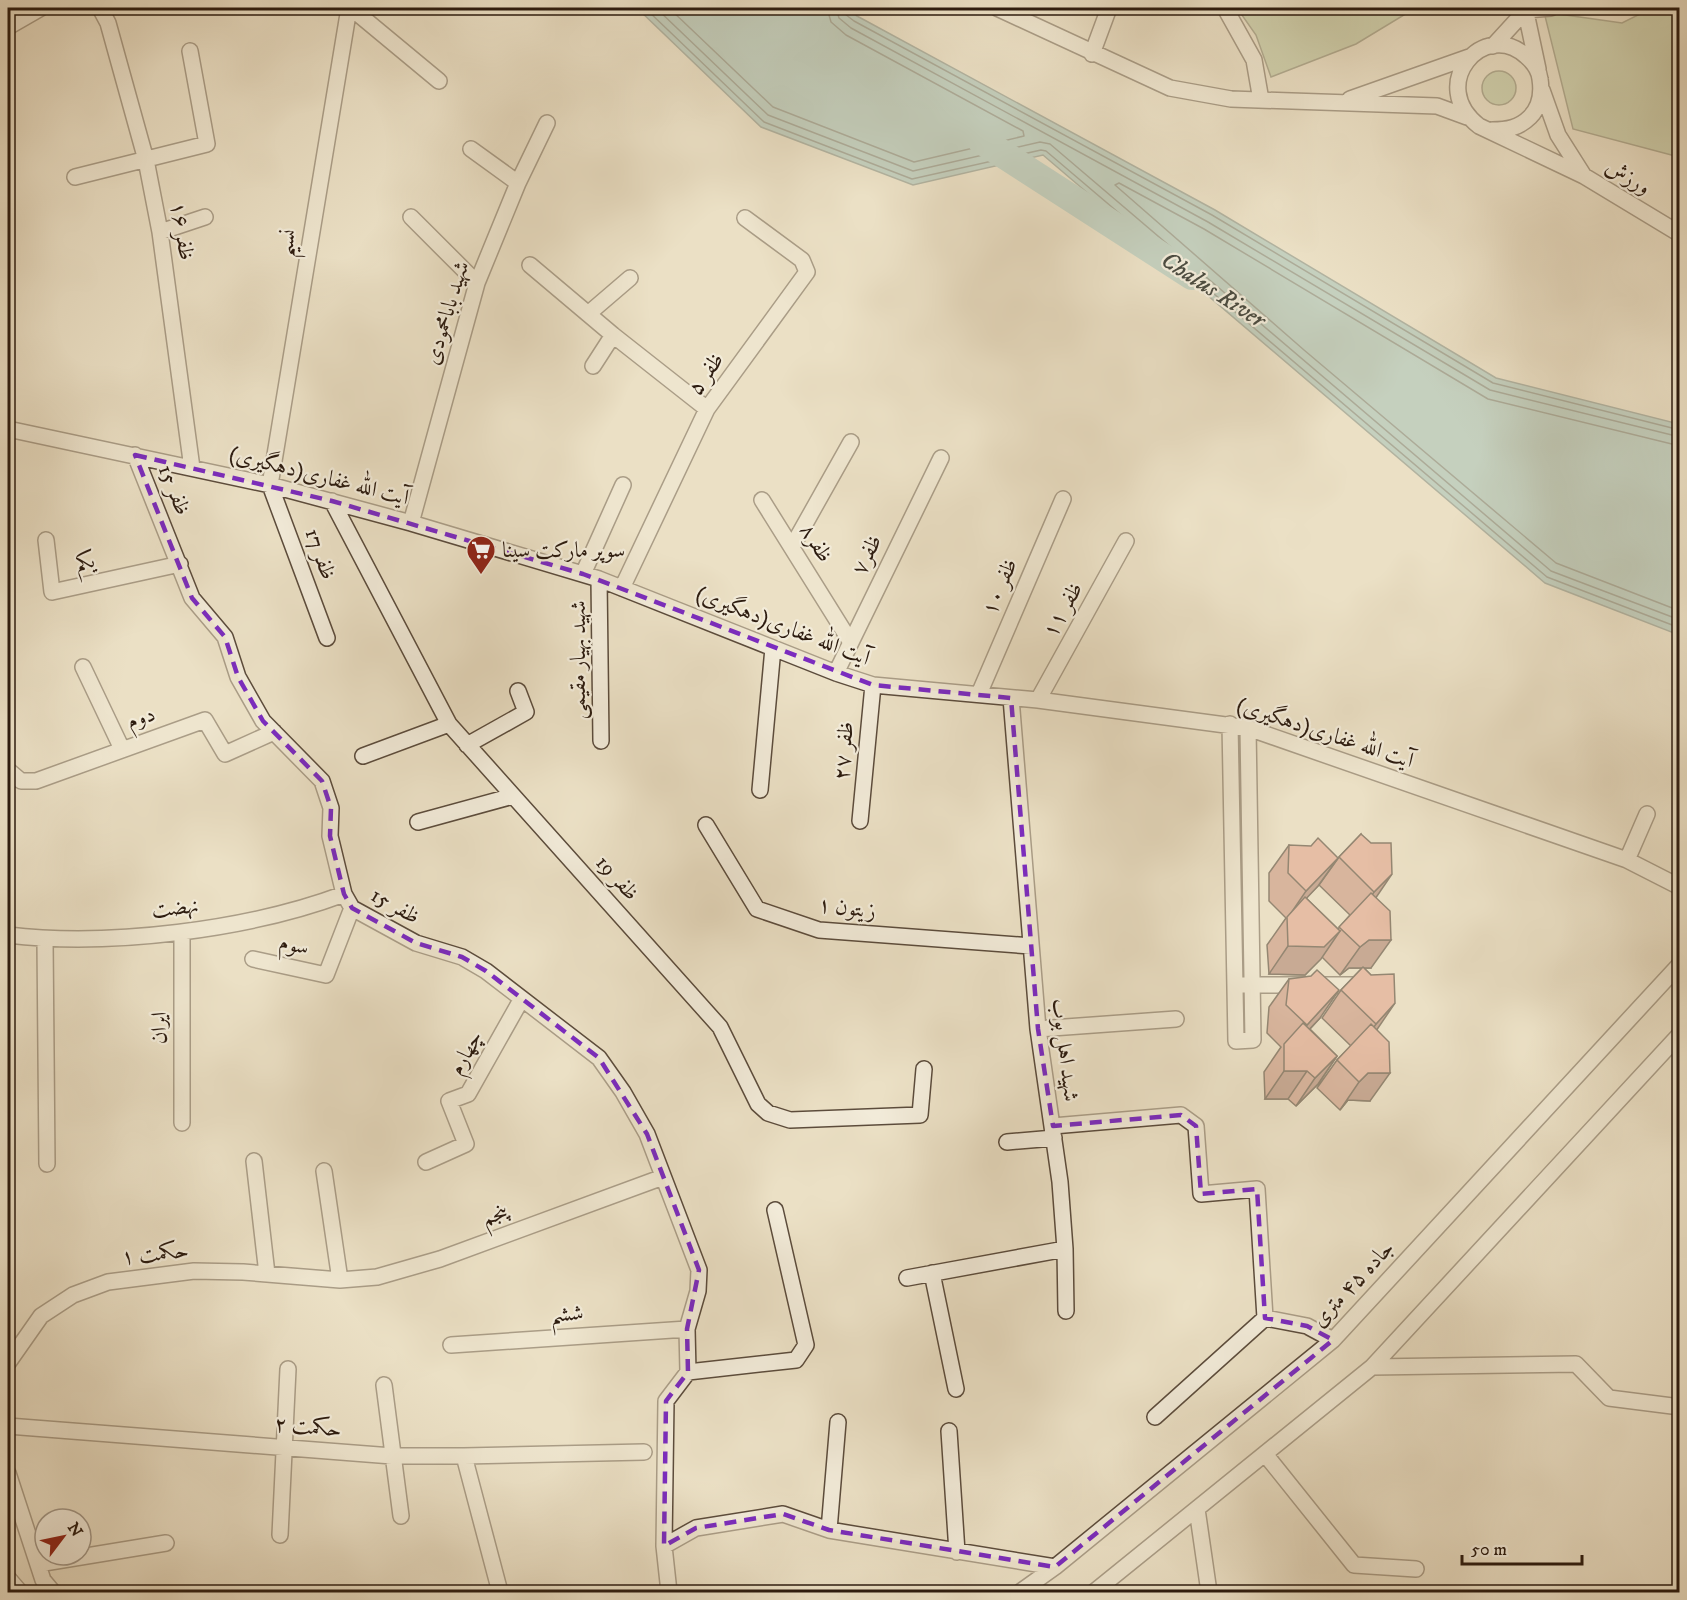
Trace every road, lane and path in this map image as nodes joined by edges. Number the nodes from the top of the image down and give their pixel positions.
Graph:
1 (41, 8) edge
2 (100, 8) edge
3 (350, 8) edge
4 (997, 8) edge
5 (1109, 8) edge
6 (1225, 8) edge
7 (1551, 8) edge
8 (1525, 9) edge
9 (8, 27) edge
10 (1493, 46) junction
11 (190, 51) dead end
12 (1092, 54) junction
13 (1470, 57) junction
14 (439, 81) dead end
15 (1541, 82) junction
16 (1261, 100) junction
17 (1342, 102) junction
18 (1467, 117) junction
19 (547, 123) dead end
20 (1492, 130) junction
21 (471, 149) dead end
22 (147, 160) junction
23 (1584, 176) junction
24 (75, 177) dead end
25 (518, 183) junction
26 (206, 217) dead end
27 (411, 217) dead end
28 (745, 218) dead end
29 (160, 232) junction
30 (1680, 234) edge
31 (530, 265) dead end
32 (630, 278) dead end
33 (477, 283) junction
34 (588, 315) junction
35 (613, 335) junction
36 (593, 366) dead end
37 (707, 410) junction
38 (8, 429) edge
39 (851, 442) dead end
40 (135, 455) junction
41 (940, 458) dead end
42 (192, 468) junction
43 (270, 485) junction
44 (623, 485) dead end
45 (1063, 499) dead end
46 (762, 500) dead end
47 (332, 501) junction
48 (411, 523) junction
49 (46, 540) dead end
50 (1126, 541) dead end
51 (792, 547) junction
52 (180, 564) junction
53 (583, 574) junction
54 (599, 579) junction
55 (622, 588) junction
56 (327, 638) dead end
57 (850, 641) junction
58 (773, 648) junction
59 (83, 667) dead end
60 (836, 673) junction
61 (873, 685) junction
62 (518, 691) dead end
63 (979, 694) junction
64 (1011, 698) junction
65 (1038, 700) junction
66 (449, 724) junction
67 (1230, 724) junction
68 (1248, 728) junction
69 (274, 732) junction
70 (601, 741) dead end
71 (467, 745) junction
72 (122, 749) junction
73 (363, 756) dead end
74 (8, 770) edge
75 (760, 790) dead end
76 (513, 796) junction
77 (1647, 814) dead end
78 (860, 821) dead end
79 (418, 822) dead end
80 (706, 825) dead end
81 (1627, 860) junction
82 (1680, 887) edge
83 (344, 894) junction
84 (352, 908) junction
85 (182, 932) junction
86 (8, 935) edge
87 (45, 940) junction
88 (1031, 946) junction
89 (253, 959) dead end
90 (1680, 964) edge
91 (1252, 985) junction
92 (1356, 985) edge
93 (1234, 986) junction
94 (521, 1000) junction
95 (1176, 1018) dead end
96 (1038, 1029) junction
97 (1680, 1034) edge
98 (924, 1069) dead end
99 (182, 1123) dead end
100 (1054, 1132) junction
101 (1007, 1142) dead end
102 (254, 1161) dead end
103 (426, 1162) dead end
104 (47, 1164) dead end
105 (324, 1171) dead end
106 (663, 1177) junction
107 (775, 1210) dead end
108 (1065, 1249) junction
109 (267, 1274) junction
110 (932, 1274) junction
111 (907, 1278) dead end
112 (340, 1280) junction
113 (1066, 1311) dead end
114 (1265, 1318) junction
115 (687, 1329) junction
116 (1333, 1340) junction
117 (451, 1345) dead end
118 (8, 1363) edge
119 (1372, 1367) junction
120 (288, 1369) dead end
121 (688, 1372) junction
122 (384, 1385) dead end
123 (956, 1389) dead end
124 (1680, 1407) edge
125 (1155, 1417) dead end
126 (838, 1422) dead end
127 (8, 1426) edge
128 (949, 1431) dead end
129 (283, 1448) junction
130 (644, 1452) dead end
131 (1265, 1454) junction
132 (392, 1456) junction
133 (464, 1456) junction
134 (8, 1473) edge
135 (1197, 1509) junction
136 (401, 1515) dead end
137 (829, 1530) junction
138 (280, 1535) dead end
139 (166, 1543) dead end
140 (664, 1546) junction
141 (33, 1549) edge
142 (957, 1552) junction
143 (93, 1555) edge
144 (39, 1567) edge
145 (1055, 1568) junction
146 (1416, 1569) dead end
147 (8, 1578) edge
148 (20, 1593) edge
149 (53, 1593) edge
150 (500, 1593) edge
151 (669, 1593) edge
152 (1020, 1593) edge
153 (1094, 1593) edge
154 (1209, 1593) edge

1 - 9 street
2 - 22 street, ظفر ۱۶
3 - 14 street, نسیم
3 - 43 street, نسیم
4 - 12 street
5 - 12 street
6 - 16 street
7 - 8 street
8 - 10 street
8 - 15 street
10 - 13 street
10 - 15 street
11 - 22 street
12 - 16 street
13 - 17 street
13 - 18 street
15 - 20 street
15 - 23 street
16 - 17 street
17 - 18 street
18 - 20 street
19 - 25 street, شهید بابامحمودی
20 - 23 street, ورزش
21 - 25 street
22 - 24 street
22 - 29 street, ظفر ۱۶
23 - 30 street, ورزش
25 - 33 street, شهید بابامحمودی
26 - 29 street
27 - 33 street
28 - 37 street, ظفر ۵
29 - 42 street, ظفر ۱۶
31 - 34 street
32 - 34 street
33 - 48 street, شهید بابامحمودی
34 - 35 street
35 - 36 street
35 - 37 street
37 - 55 street, ظفر ۵
38 - 40 street, آیت الله غفاری(دهگیری)
39 - 51 street
40 - 42 street, آیت الله غفاری(دهگیری)
40 - 52 street, ظفر 15
41 - 57 street, ظفر۷
42 - 43 street, آیت الله غفاری(دهگیری)
43 - 47 street, آیت الله غفاری(دهگیری)
43 - 56 street, ظفر 17
44 - 53 street
45 - 63 street, ظفر ۱۰
46 - 51 street, ظفر۸
47 - 48 street, آیت الله غفاری(دهگیری)
47 - 66 street, ظفر 19
48 - 53 street, آیت الله غفاری(دهگیری)
49 - 52 street, یکم
50 - 65 street, ظفر ۱۱
51 - 57 street, ظفر۸
52 - 69 street, ظفر 15
53 - 54 street, آیت الله غفاری(دهگیری)
54 - 55 street, آیت الله غفاری(دهگیری)
54 - 70 street, شهید بهیار مقیمی
55 - 58 street, آیت الله غفاری(دهگیری)
57 - 60 street, ظفر۷
58 - 60 street, آیت الله غفاری(دهگیری)
58 - 75 street
59 - 72 street
60 - 61 street, آیت الله غفاری(دهگیری)
61 - 63 street, آیت الله غفاری(دهگیری)
61 - 78 street, ظفر ۲۷
62 - 71 street
63 - 64 street, آیت الله غفاری(دهگیری)
64 - 65 street, آیت الله غفاری(دهگیری)
64 - 88 street, شهید اهل بوب
65 - 67 street, آیت الله غفاری(دهگیری)
66 - 71 street, ظفر 19
66 - 73 street
67 - 68 street, آیت الله غفاری(دهگیری)
67 - 93 street
68 - 81 street, آیت الله غفاری(دهگیری)
68 - 91 street
69 - 72 street, دوم
69 - 83 street, ظفر 15
71 - 76 street, ظفر 19
72 - 74 street, دوم
76 - 79 street
76 - 98 street, ظفر 19
77 - 81 street
80 - 88 street, زیتون ۱
81 - 82 street, آیت الله غفاری(دهگیری)
83 - 84 street, ظفر 15
83 - 85 street, نهضت
84 - 89 street, سوم
84 - 94 street, ظفر 15
85 - 87 street, نهضت
85 - 99 street, ایران
86 - 87 street, نهضت
87 - 104 street
88 - 96 street, شهید اهل بوب
90 - 116 street, جاده ۴۵ متری
91 - 92 street
91 - 93 street
91 - 93 street
94 - 103 street, چهارم
94 - 106 street, ظفر 15
95 - 96 street
96 - 100 street, شهید اهل بوب
97 - 119 street
100 - 101 street
100 - 108 street, شهید اهل بوب
100 - 114 street
102 - 109 street
105 - 112 street
106 - 112 street, پنجم
106 - 115 street, ظفر 15
107 - 121 street
108 - 110 street
108 - 113 street, شهید اهل بوب
109 - 112 street, حکمت ۱
109 - 118 street, حکمت ۱
110 - 111 street
110 - 123 street
114 - 116 street
114 - 125 street
115 - 117 street, ششم
115 - 121 street, ظفر 15
116 - 145 street, جاده ۴۵ متری
119 - 124 street
119 - 131 street
120 - 129 street
121 - 140 street
122 - 132 street
126 - 137 street
127 - 129 street, حکمت ۲
128 - 142 street
129 - 132 street, حکمت ۲
129 - 138 street
130 - 133 street, حکمت ۲
131 - 135 street
131 - 146 street
132 - 133 street, حکمت ۲
132 - 136 street
133 - 150 street
134 - 141 street
135 - 153 street
135 - 154 street
137 - 140 street
137 - 142 street
139 - 143 street
140 - 151 street
142 - 145 street
144 - 149 street
145 - 152 street, جاده ۴۵ متری
147 - 148 street

